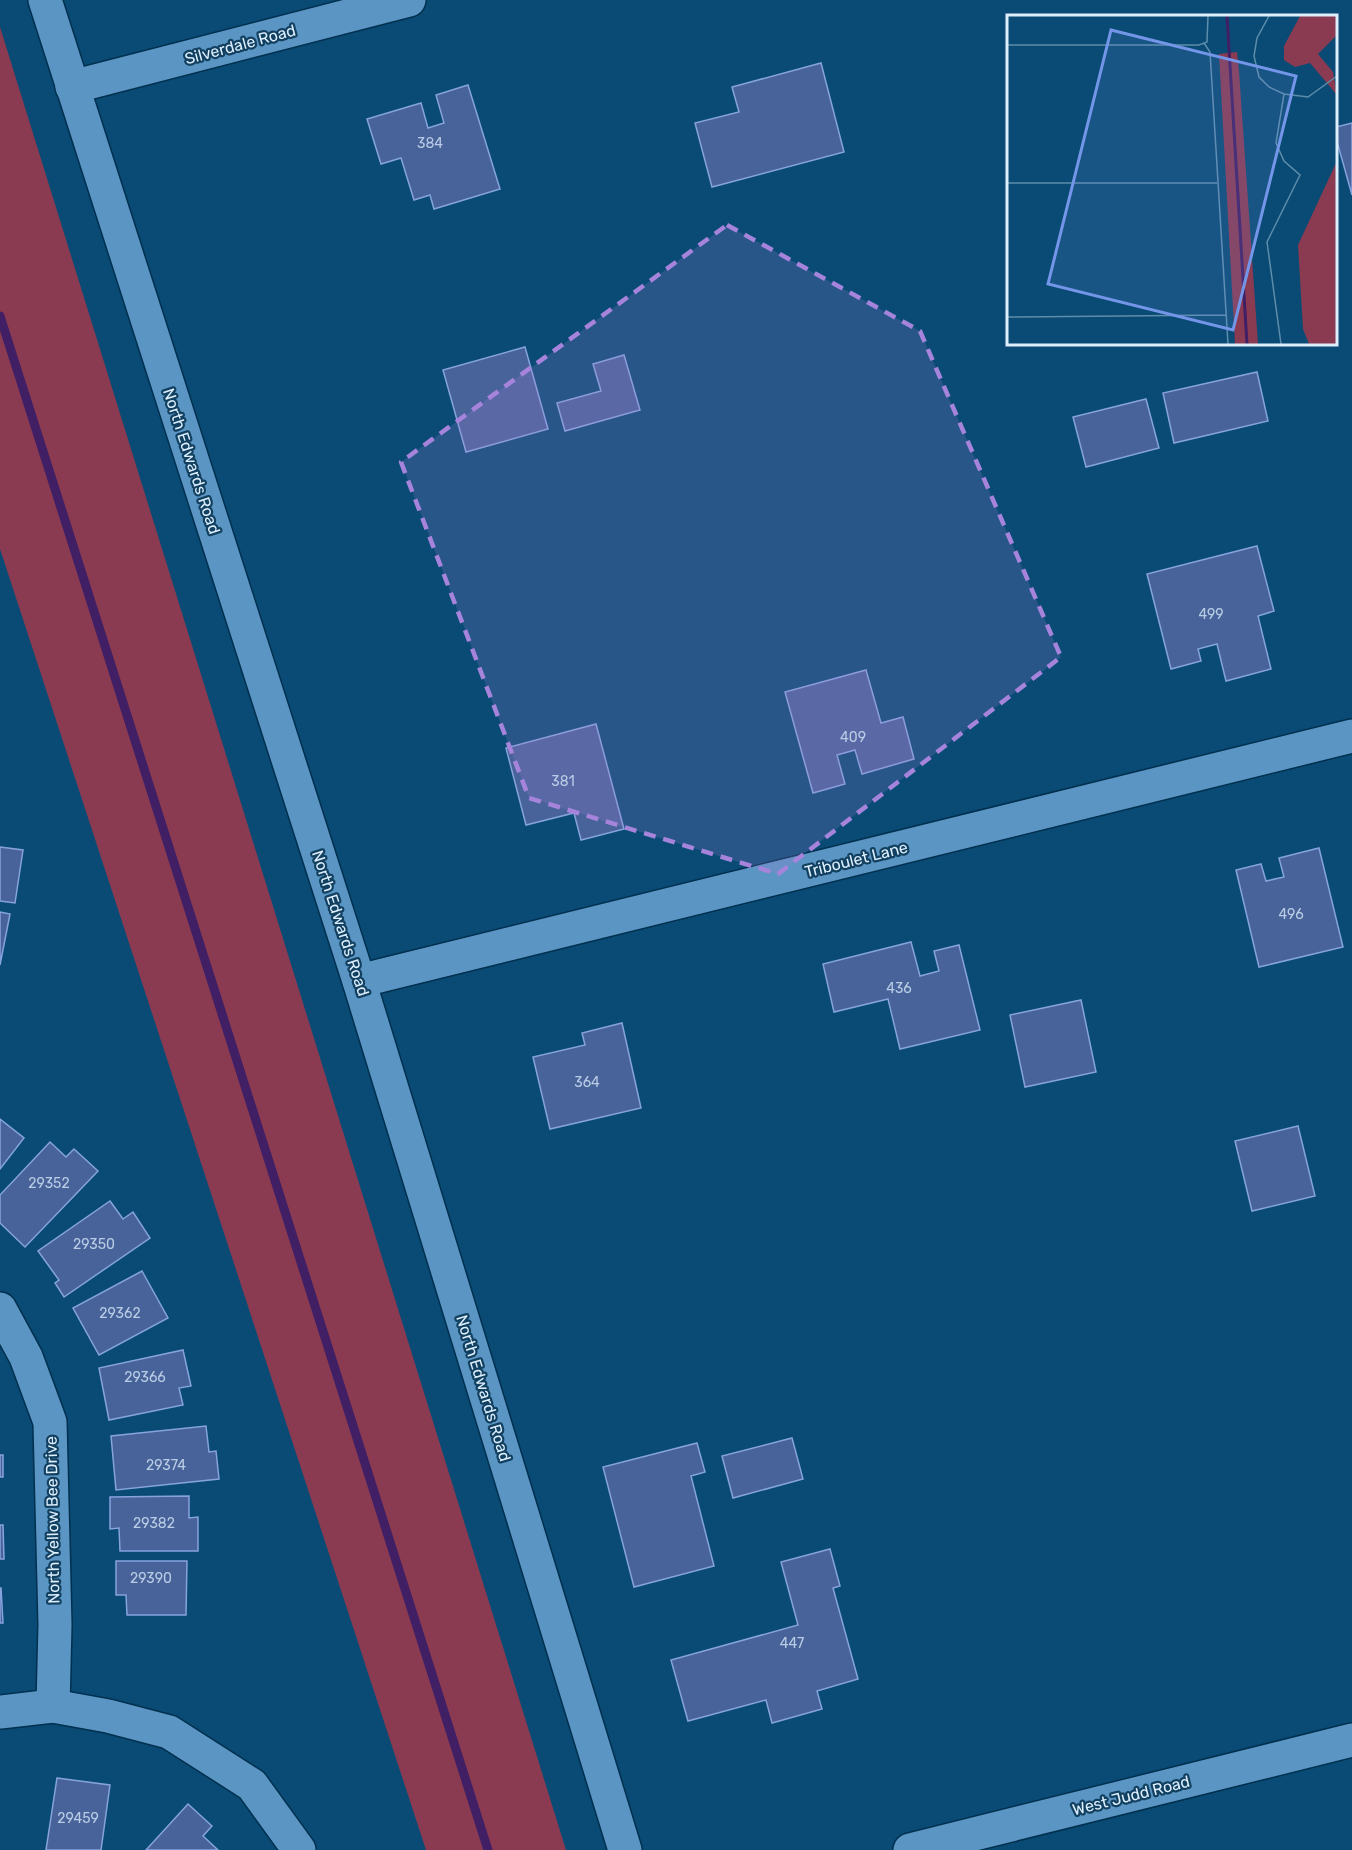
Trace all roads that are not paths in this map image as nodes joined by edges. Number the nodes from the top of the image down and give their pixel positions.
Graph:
1 (45, 0) edge
2 (409, 0) edge
3 (72, 87) junction
4 (1352, 736) edge
5 (359, 981) junction
6 (0, 1309) edge
7 (53, 1706) junction
8 (0, 1712) edge
9 (1352, 1740) edge
10 (299, 1850) edge
11 (625, 1850) edge
12 (910, 1850) edge

1 - 3 street, North Edwards Road
2 - 3 street, Silverdale Road
3 - 5 street, North Edwards Road
4 - 5 street, Triboulet Lane
5 - 11 street, North Edwards Road
6 - 7 street, North Yellow Bee Drive
7 - 8 street
7 - 10 street
9 - 12 street, West Judd Road

